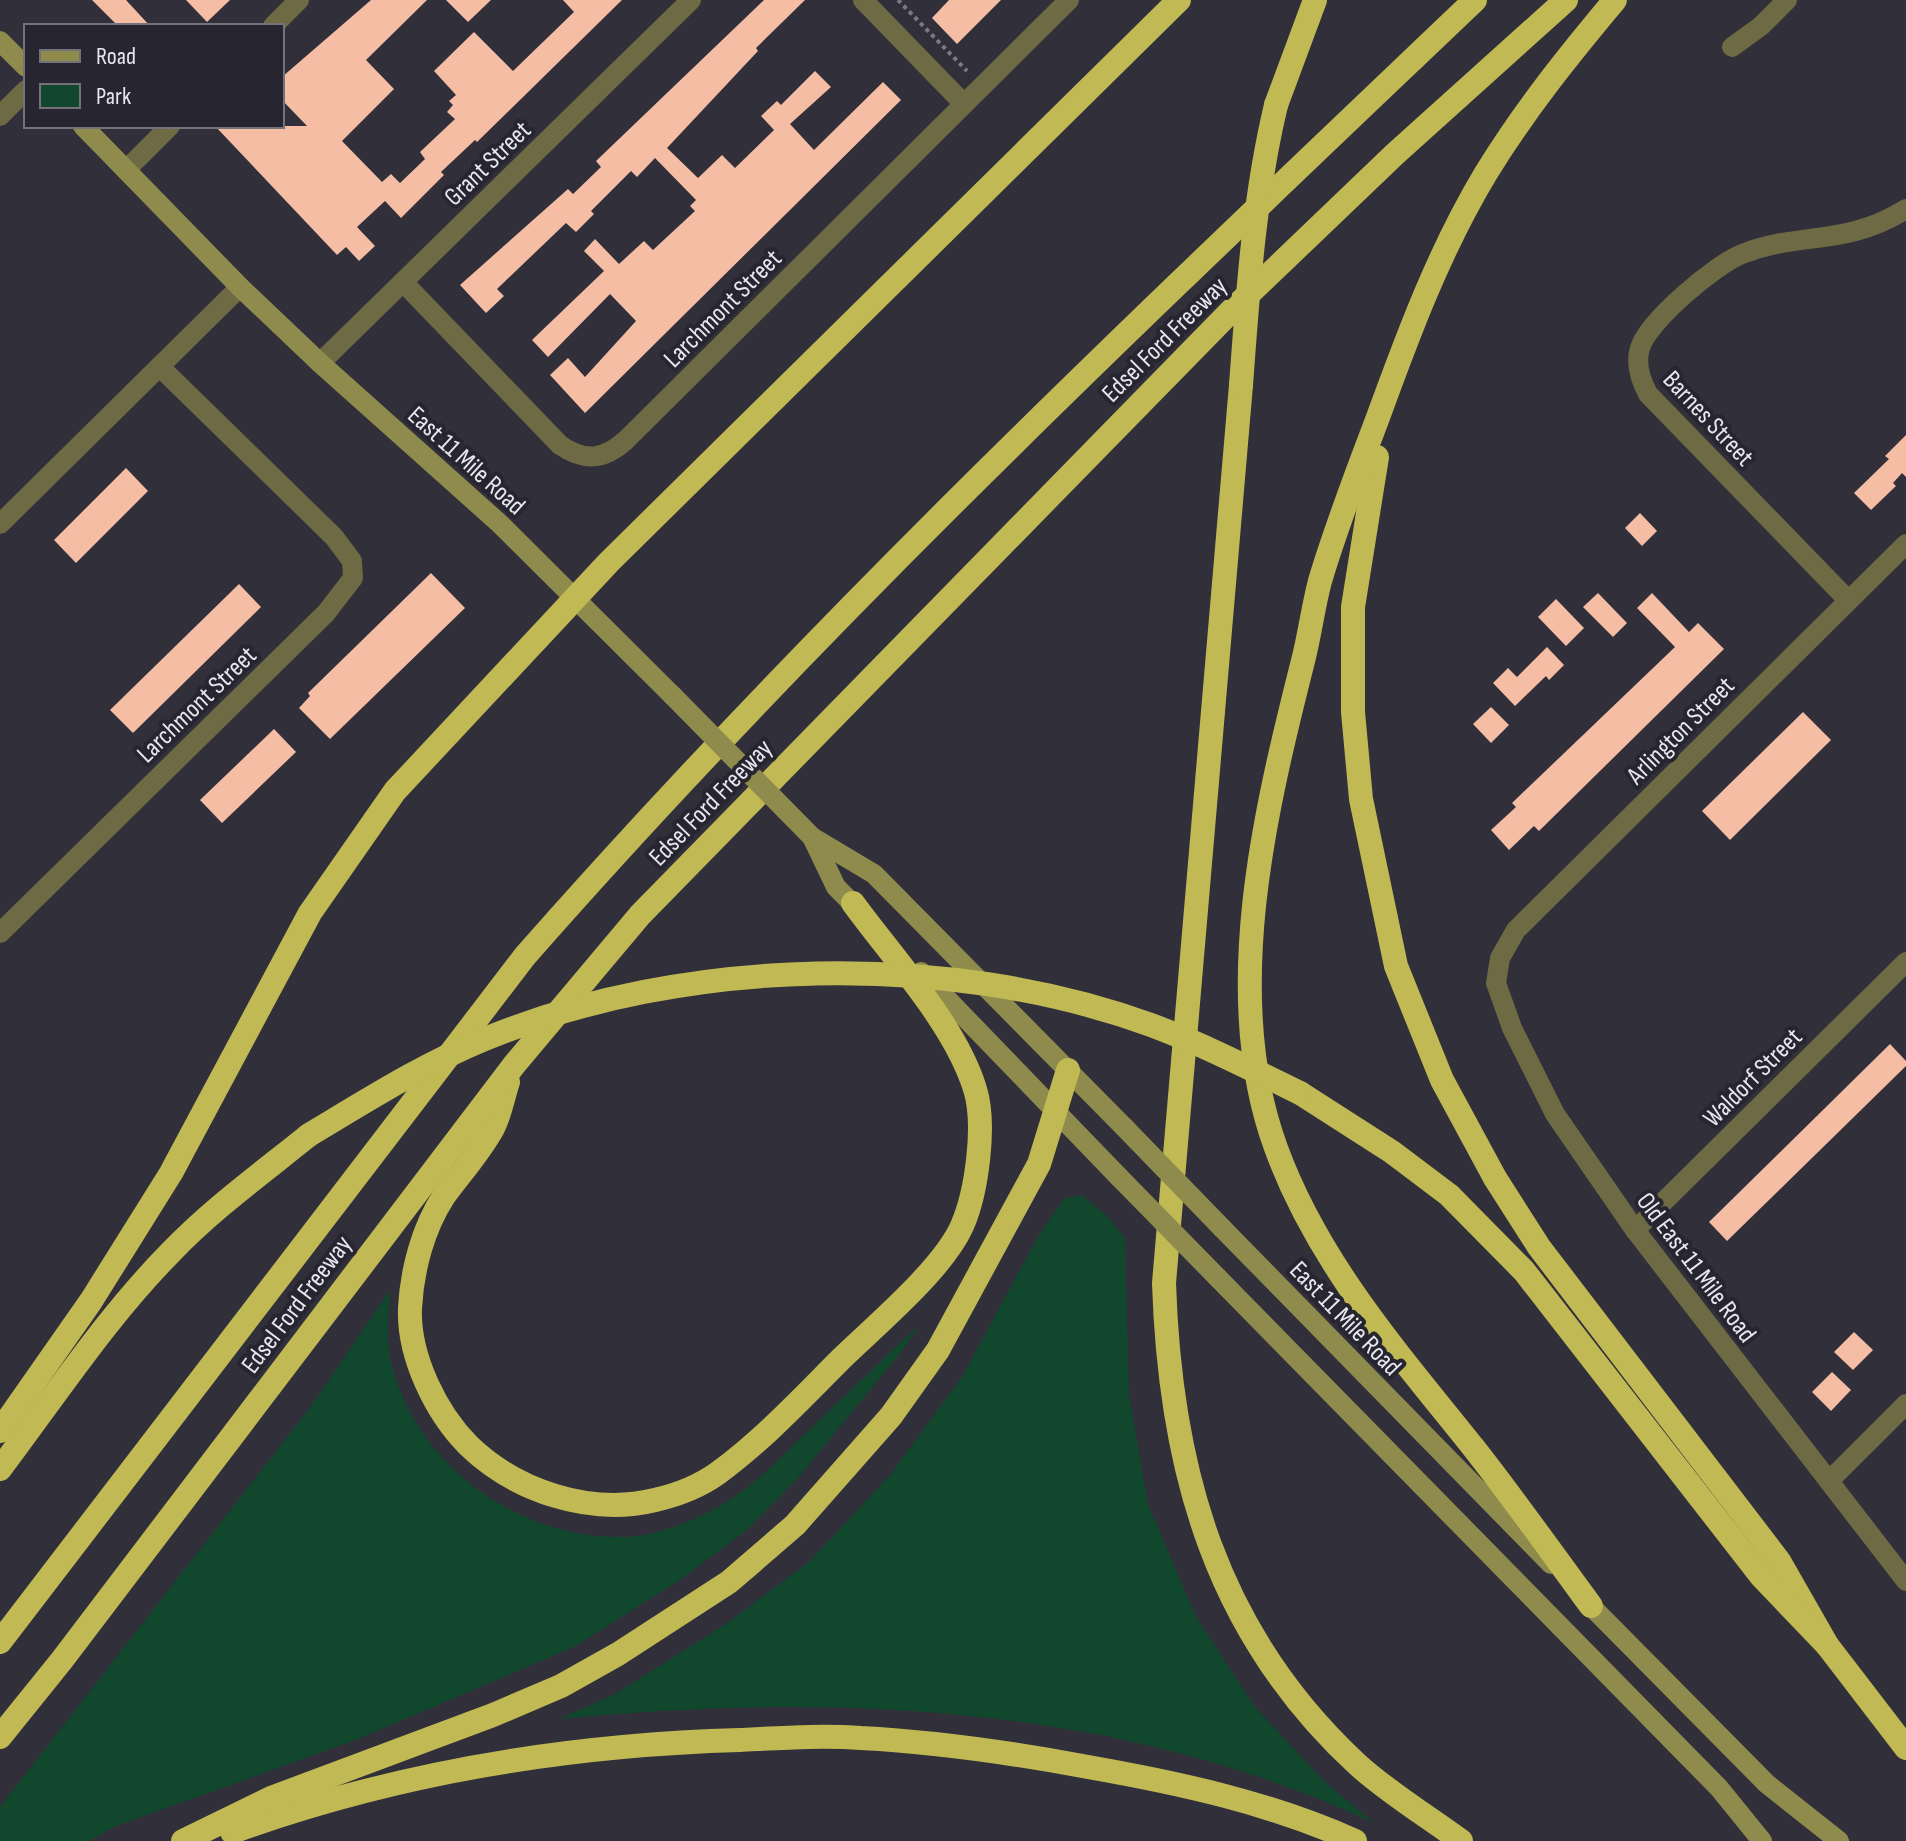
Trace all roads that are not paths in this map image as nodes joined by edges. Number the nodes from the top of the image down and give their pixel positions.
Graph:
1 (299, 0) edge
2 (691, 0) edge
3 (863, 0) edge
4 (1069, 0) edge
5 (1179, 0) edge
6 (1315, 0) edge
7 (1475, 0) edge
8 (1566, 0) edge
9 (1615, 0) edge
10 (1787, 0) edge
11 (275, 24) edge
12 (0, 41) edge
13 (1732, 47) dead end
14 (24, 65) edge
15 (24, 92) edge
16 (964, 104) junction
17 (0, 116) edge
18 (85, 128) edge
19 (168, 128) edge
20 (126, 170) junction
21 (1906, 209) edge
22 (403, 282) junction
23 (240, 287) junction
24 (1404, 346) junction
25 (320, 363) junction
26 (160, 367) junction
27 (0, 524) edge
28 (1906, 544) edge
29 (577, 600) junction
30 (1848, 600) junction
31 (812, 837) junction
32 (853, 903) junction
33 (0, 933) edge
34 (1500, 958) joint
35 (1906, 962) edge
36 (514, 1065) junction
37 (1068, 1070) junction
38 (1054, 1110) junction
39 (1635, 1230) junction
40 (1906, 1404) edge
41 (0, 1431) edge
42 (0, 1469) edge
43 (1829, 1481) junction
44 (1906, 1581) edge
45 (1591, 1606) junction
46 (0, 1642) edge
47 (1827, 1645) junction
48 (0, 1737) edge
49 (1906, 1748) edge
50 (183, 1841) edge
51 (207, 1841) edge
52 (1355, 1841) edge
53 (1461, 1841) edge
54 (1762, 1841) edge
55 (1839, 1841) edge

1 - 11 street
2 - 22 street, Grant Street
3 - 16 street
4 - 16 street, Larchmont Street
5 - 29 highway
6 - 53 highway, bridge
7 - 46 highway, Edsel Ford Freeway
8 - 36 highway, Edsel Ford Freeway
9 - 24 highway
10 - 13 street
12 - 14 main road
15 - 17 street
16 - 22 street, Larchmont Street
18 - 20 main road, East 11 Mile Road
19 - 20 street
20 - 23 main road, East 11 Mile Road
21 - 30 street, Barnes Street
22 - 25 street, Grant Street
23 - 25 main road, East 11 Mile Road
23 - 26 street
24 - 45 highway
24 - 47 highway
25 - 29 main road, East 11 Mile Road
26 - 27 street
26 - 33 street, Larchmont Street
28 - 30 street, Arlington Street
29 - 31 main road, East 11 Mile Road, bridge
29 - 41 highway
30 - 34 street, Arlington Street
31 - 32 main road, East 11 Mile Road
31 - 37 main road, East 11 Mile Road
32 - 36 highway
32 - 38 main road, East 11 Mile Road
34 - 39 street, Old East 11 Mile Road
35 - 39 street, Waldorf Street
36 - 48 highway, Edsel Ford Freeway
37 - 38 highway
37 - 45 main road, East 11 Mile Road, bridge
38 - 50 highway
38 - 54 main road, East 11 Mile Road, bridge
39 - 43 street, Old East 11 Mile Road
40 - 43 street
42 - 47 highway, bridge
43 - 44 street, Old East 11 Mile Road
45 - 55 main road, East 11 Mile Road
47 - 49 highway
51 - 52 highway

